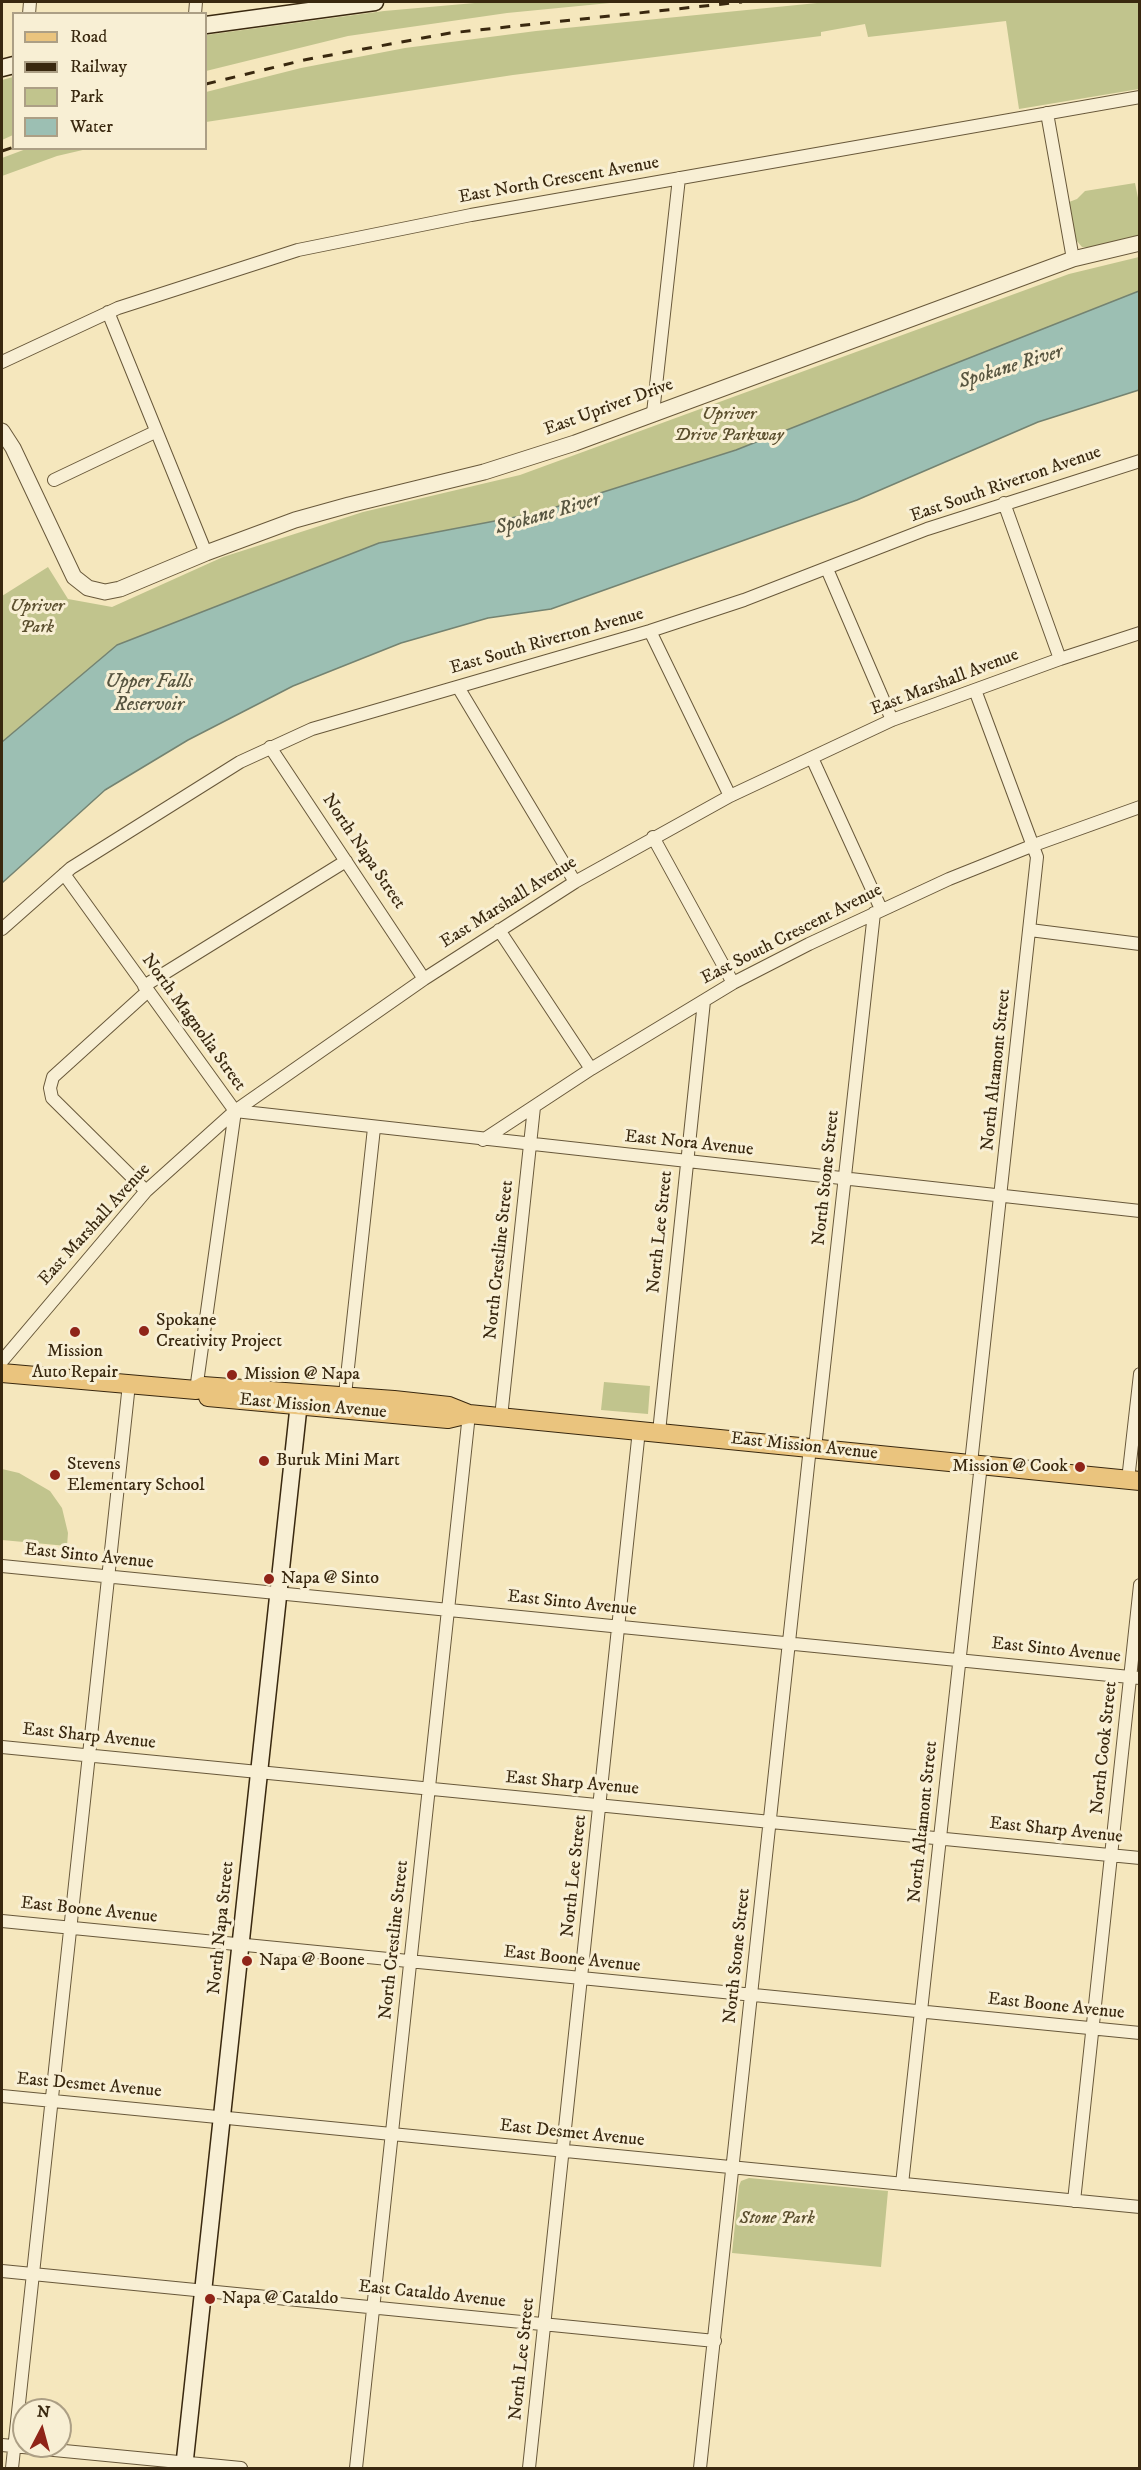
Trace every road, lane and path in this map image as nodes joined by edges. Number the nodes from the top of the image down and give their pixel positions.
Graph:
1 (367, 2) edge
2 (207, 25) edge
3 (1140, 97) edge
4 (1047, 113) junction
5 (679, 178) junction
6 (1140, 243) edge
7 (1073, 259) junction
8 (108, 312) junction
9 (2, 362) edge
10 (653, 413) junction
11 (2, 431) edge
12 (155, 432) junction
13 (1140, 461) edge
14 (54, 480) dead end
15 (1004, 503) junction
16 (206, 553) junction
17 (827, 569) junction
18 (650, 631) junction
19 (1140, 633) edge
20 (1060, 659) junction
21 (458, 687) junction
22 (975, 690) junction
23 (892, 720) junction
24 (270, 747) junction
25 (812, 758) junction
26 (730, 796) junction
27 (1140, 807) edge
28 (653, 837) junction
29 (1034, 845) junction
30 (346, 861) junction
31 (64, 874) junction
32 (574, 882) junction
33 (878, 911) junction
34 (2, 929) edge
35 (499, 930) junction
36 (1030, 930) junction
37 (1140, 944) edge
38 (424, 979) junction
39 (733, 983) junction
40 (146, 989) junction
41 (704, 1001) junction
42 (591, 1069) junction
43 (534, 1107) junction
44 (235, 1112) junction
45 (374, 1128) junction
46 (483, 1140) junction
47 (530, 1146) junction
48 (687, 1162) junction
49 (844, 1179) junction
50 (146, 1191) junction
51 (1000, 1197) junction
52 (1140, 1211) edge
53 (2, 1361) edge
54 (2, 1373) edge
55 (1140, 1374) edge
56 (129, 1384) junction
57 (196, 1390) junction
58 (345, 1395) junction
59 (300, 1399) junction
60 (469, 1414) junction
61 (501, 1417) junction
62 (639, 1430) junction
63 (659, 1432) junction
64 (813, 1447) junction
65 (976, 1464) junction
66 (1134, 1481) edge
67 (2, 1566) edge
68 (108, 1576) junction
69 (1140, 1585) edge
70 (278, 1593) junction
71 (448, 1609) junction
72 (619, 1627) junction
73 (790, 1644) junction
74 (960, 1659) junction
75 (1135, 1678) edge
76 (2, 1747) edge
77 (89, 1755) junction
78 (259, 1772) junction
79 (429, 1789) junction
80 (600, 1805) junction
81 (771, 1822) junction
82 (940, 1838) junction
83 (1112, 1855) junction
84 (1140, 1858) edge
85 (2, 1921) edge
86 (70, 1928) junction
87 (240, 1944) junction
88 (410, 1961) junction
89 (582, 1980) junction
90 (752, 1995) junction
91 (922, 2011) junction
92 (1093, 2029) junction
93 (1140, 2033) edge
94 (2, 2096) edge
95 (52, 2100) junction
96 (222, 2116) junction
97 (393, 2134) junction
98 (564, 2151) junction
99 (733, 2169) junction
100 (902, 2184) junction
101 (1074, 2201) junction
102 (1140, 2207) edge
103 (2, 2271) edge
104 (32, 2274) junction
105 (202, 2290) junction
106 (373, 2307) junction
107 (544, 2324) junction
108 (714, 2341) junction
109 (20, 2398) edge
110 (72, 2453) edge
111 (184, 2466) edge
112 (241, 2469) edge
113 (356, 2469) edge
114 (529, 2469) edge
115 (700, 2469) edge

1 - 2 main road
3 - 4 street, East North Crescent Avenue
4 - 5 street, East North Crescent Avenue
4 - 7 street
5 - 8 street, East North Crescent Avenue
5 - 10 street
6 - 7 street, East Upriver Drive
7 - 10 street, East Upriver Drive
8 - 9 street, East North Crescent Avenue
8 - 12 street
10 - 16 street, East Upriver Drive
11 - 16 street, East Upriver Drive
12 - 14 street
12 - 16 street
13 - 15 street, East South Riverton Avenue
15 - 17 street, East South Riverton Avenue
15 - 20 street
17 - 18 street, East South Riverton Avenue
17 - 23 street
18 - 21 street, East South Riverton Avenue
18 - 26 street
19 - 20 street, East Marshall Avenue
20 - 22 street, East Marshall Avenue
21 - 24 street, East South Riverton Avenue
21 - 32 street
22 - 23 street, East Marshall Avenue
22 - 29 street, North Altamont Street
23 - 25 street, East Marshall Avenue
24 - 30 street, North Napa Street
24 - 31 street, East South Riverton Avenue
25 - 26 street, East Marshall Avenue
25 - 33 street
26 - 28 street, East Marshall Avenue
27 - 29 street, East South Crescent Avenue
28 - 32 street, East Marshall Avenue
28 - 39 street
29 - 33 street, East South Crescent Avenue
29 - 36 street, North Altamont Street
30 - 38 street, North Napa Street
30 - 40 street
31 - 34 street, East South Riverton Avenue
31 - 40 street, North Magnolia Street
32 - 35 street, East Marshall Avenue
33 - 39 street, East South Crescent Avenue
33 - 49 street, North Stone Street
35 - 38 street, East Marshall Avenue
35 - 42 street
36 - 37 street
36 - 51 street, North Altamont Street
38 - 44 street, East Marshall Avenue
39 - 41 street, East South Crescent Avenue
40 - 44 street, North Magnolia Street
40 - 50 street
41 - 42 street, East South Crescent Avenue
41 - 48 street, North Lee Street
42 - 43 street, East South Crescent Avenue
43 - 46 street, East South Crescent Avenue
43 - 47 street, North Crestline Street
44 - 45 street, East Nora Avenue
44 - 50 street, East Marshall Avenue
44 - 57 street, North Magnolia Street
45 - 46 street, East Nora Avenue
45 - 58 street
46 - 47 street, East Nora Avenue
47 - 48 street, East Nora Avenue
47 - 61 street, North Crestline Street
48 - 49 street, East Nora Avenue
48 - 63 street, North Lee Street
49 - 51 street, East Nora Avenue
49 - 64 street, North Stone Street
50 - 53 street, East Marshall Avenue
51 - 52 street, East Nora Avenue
51 - 65 street, North Altamont Street
54 - 56 main road, East Mission Avenue
55 - 66 street
56 - 57 main road, East Mission Avenue
56 - 68 street
57 - 59 main road, East Mission Avenue
58 - 59 main road, East Mission Avenue
58 - 60 main road, East Mission Avenue
59 - 60 main road, East Mission Avenue
59 - 70 main road, North Napa Street
60 - 61 main road, East Mission Avenue
60 - 71 street, North Crestline Street
61 - 62 main road, East Mission Avenue
62 - 63 main road, East Mission Avenue
62 - 72 street, North Lee Street
63 - 64 main road, East Mission Avenue
64 - 65 main road, East Mission Avenue
64 - 73 street, North Stone Street
65 - 66 main road, East Mission Avenue
65 - 74 street, North Altamont Street
67 - 68 street, East Sinto Avenue
68 - 70 street, East Sinto Avenue
68 - 77 street
69 - 75 street, North Cook Street
70 - 71 street, East Sinto Avenue
70 - 78 main road, North Napa Street
71 - 72 street, East Sinto Avenue
71 - 79 street, North Crestline Street
72 - 73 street, East Sinto Avenue
72 - 80 street, North Lee Street
73 - 74 street, East Sinto Avenue
73 - 81 street, North Stone Street
74 - 75 street, East Sinto Avenue
74 - 82 street, North Altamont Street
75 - 83 street, North Cook Street
76 - 77 street, East Sharp Avenue
77 - 78 street, East Sharp Avenue
77 - 86 street
78 - 79 street, East Sharp Avenue
78 - 87 main road, North Napa Street
79 - 80 street, East Sharp Avenue
79 - 88 street, North Crestline Street
80 - 81 street, East Sharp Avenue
80 - 89 street, North Lee Street
81 - 82 street, East Sharp Avenue
81 - 90 street, North Stone Street
82 - 83 street, East Sharp Avenue
82 - 91 street, North Altamont Street
83 - 84 street, East Sharp Avenue
83 - 92 street, North Cook Street
85 - 86 street, East Boone Avenue
86 - 87 street, East Boone Avenue
86 - 95 street
87 - 88 street, East Boone Avenue
87 - 96 main road, North Napa Street
88 - 89 street, East Boone Avenue
88 - 97 street, North Crestline Street
89 - 90 street, East Boone Avenue
89 - 98 street, North Lee Street
90 - 91 street, East Boone Avenue
90 - 99 street, North Stone Street
91 - 92 street, East Boone Avenue
91 - 100 street, North Altamont Street
92 - 93 street, East Boone Avenue
92 - 101 street, North Cook Street
94 - 95 street, East Desmet Avenue
95 - 96 street, East Desmet Avenue
95 - 104 street
96 - 97 street, East Desmet Avenue
96 - 105 main road, North Napa Street
97 - 98 street, East Desmet Avenue
97 - 106 street, North Crestline Street
98 - 99 street, East Desmet Avenue
98 - 107 street, North Lee Street
99 - 100 street, East Desmet Avenue
99 - 108 street, North Stone Street
100 - 101 street, East Desmet Avenue
101 - 102 street, East Desmet Avenue
103 - 104 street, East Cataldo Avenue
104 - 105 street, East Cataldo Avenue
104 - 109 street
105 - 106 street, East Cataldo Avenue
105 - 111 main road, North Napa Street
106 - 107 street, East Cataldo Avenue
106 - 113 street, North Crestline Street
107 - 108 street, East Cataldo Avenue
107 - 114 street, North Lee Street
108 - 115 street, North Stone Street
110 - 111 street
111 - 112 street

